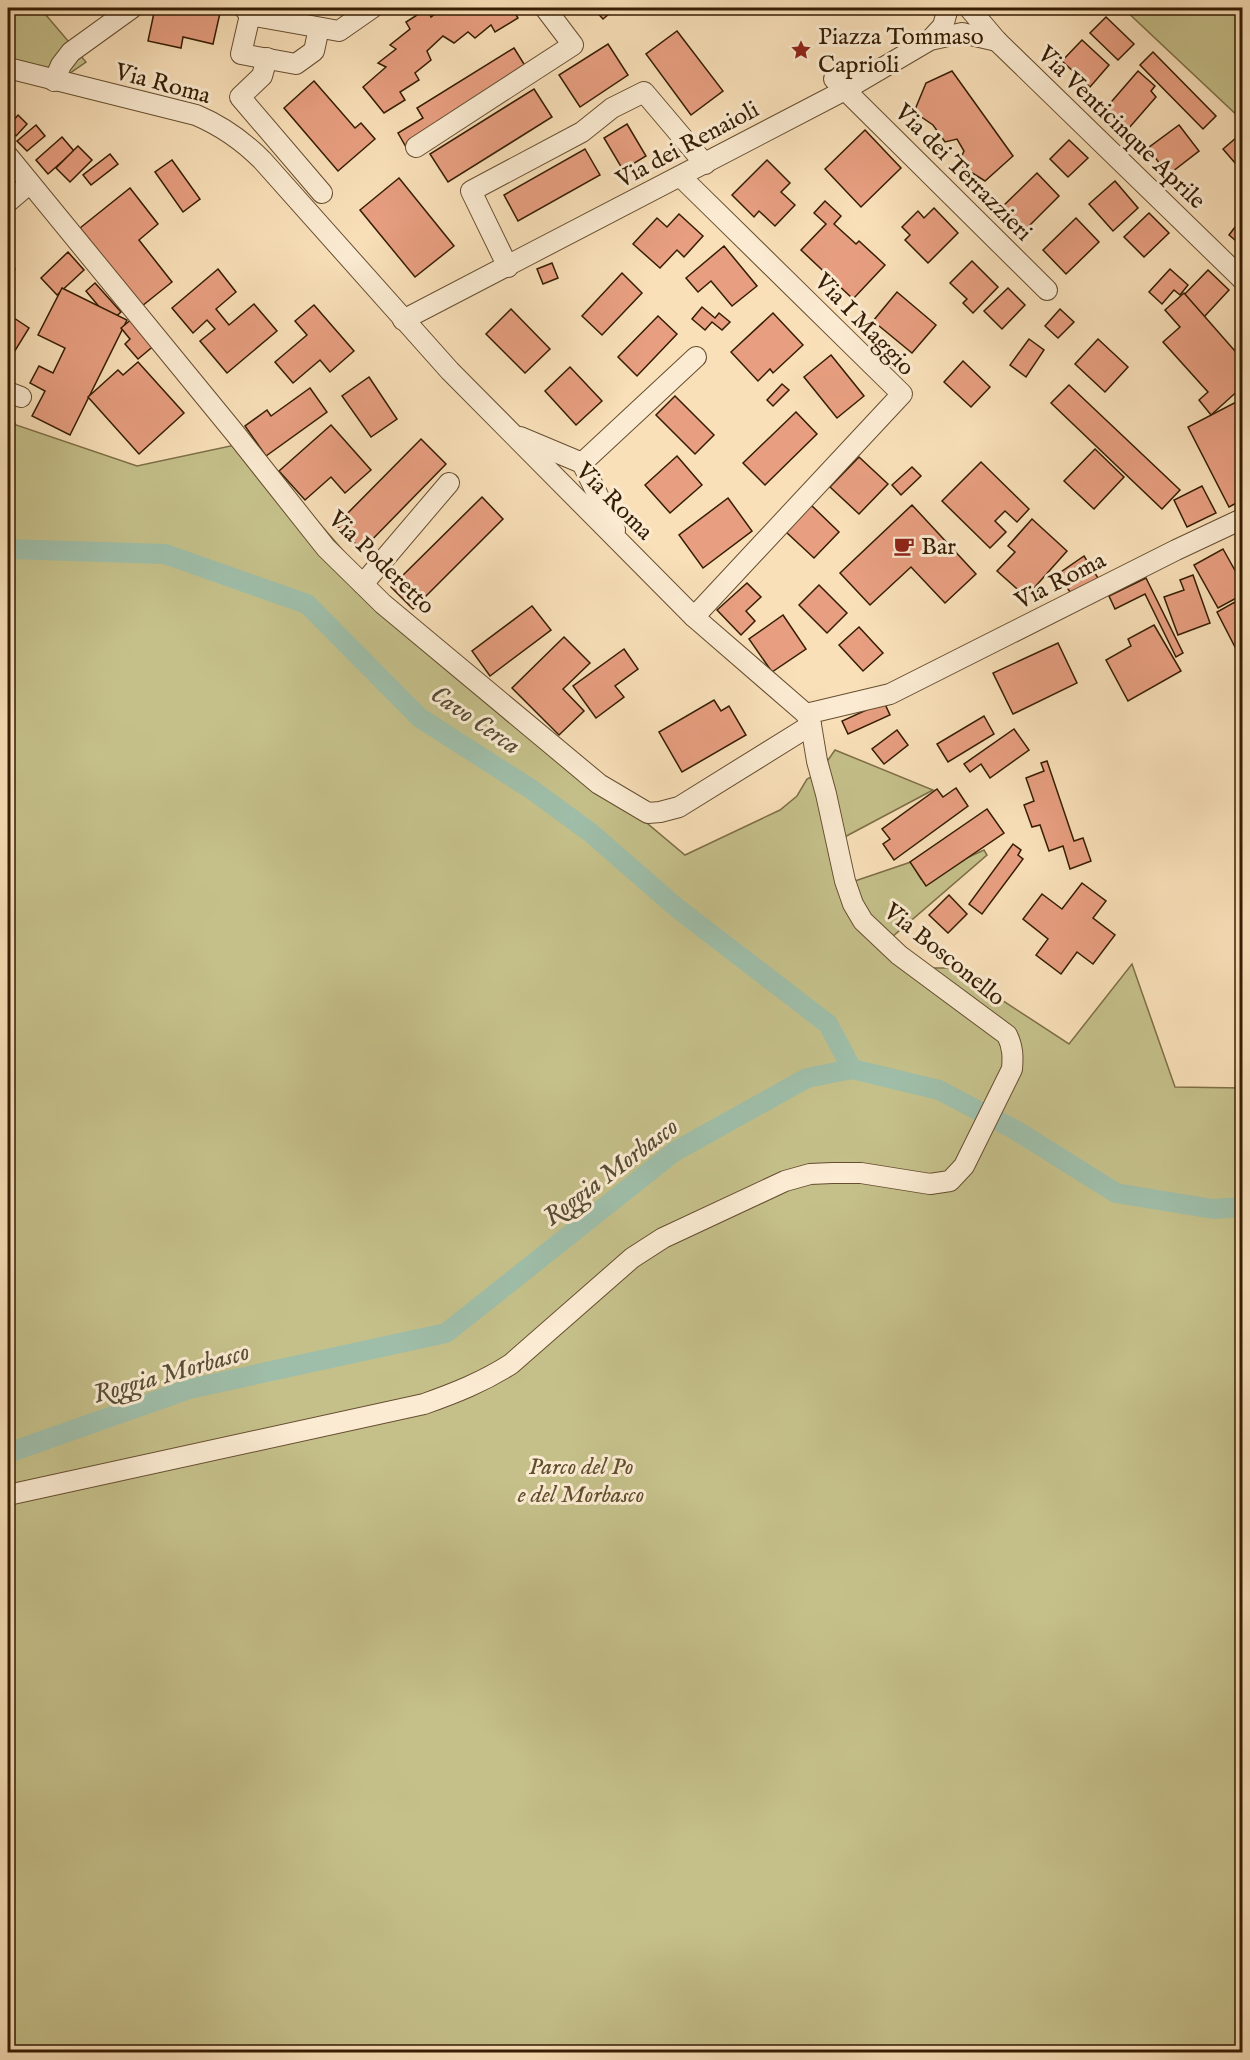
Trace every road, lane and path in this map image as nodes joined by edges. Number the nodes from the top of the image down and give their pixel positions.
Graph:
1 (132, 8) edge
2 (372, 8) edge
3 (545, 8) edge
4 (948, 8) edge
5 (969, 8) edge
6 (247, 11) edge
7 (319, 28) junction
8 (930, 39) junction
9 (997, 41) junction
10 (267, 58) junction
11 (8, 68) edge
12 (54, 81) junction
13 (840, 84) junction
14 (416, 147) dead end
15 (8, 156) edge
16 (705, 164) junction
17 (681, 177) junction
18 (29, 184) junction
19 (322, 193) dead end
20 (8, 202) edge
21 (508, 267) junction
22 (1242, 279) edge
23 (1047, 290) dead end
24 (403, 320) junction
25 (696, 357) dead end
26 (512, 434) junction
27 (582, 463) junction
28 (449, 483) dead end
29 (1242, 519) edge
30 (623, 546) junction
31 (363, 584) junction
32 (694, 617) junction
33 (808, 720) junction
34 (8, 1495) edge

1 - 12 street
2 - 7 street
3 - 14 street
4 - 8 street
5 - 9 street, Via Venticinque Aprile
6 - 7 street
6 - 10 street
7 - 10 street
8 - 9 street, Via dei Renaioli
8 - 13 street, Via dei Renaioli
9 - 22 street, Via Venticinque Aprile
10 - 19 street
11 - 12 street, Via Roma
12 - 24 street, Via Roma
13 - 16 street, Via dei Renaioli
13 - 23 street, Via dei Terrazzieri
15 - 18 street, Via Poderetto
16 - 17 street, Via dei Renaioli
16 - 21 street
17 - 21 street, Via dei Renaioli
17 - 32 street, Via I Maggio
18 - 20 street
18 - 31 street, Via Poderetto
21 - 24 street, Via dei Renaioli
24 - 26 street, Via Roma
25 - 27 street
26 - 27 street
26 - 30 street, Via Roma
27 - 30 street
28 - 31 street
29 - 33 street, Via Roma
30 - 32 street, Via Roma
31 - 33 street, Via Poderetto
32 - 33 street, Via Roma
33 - 34 street, Via Bosconello

